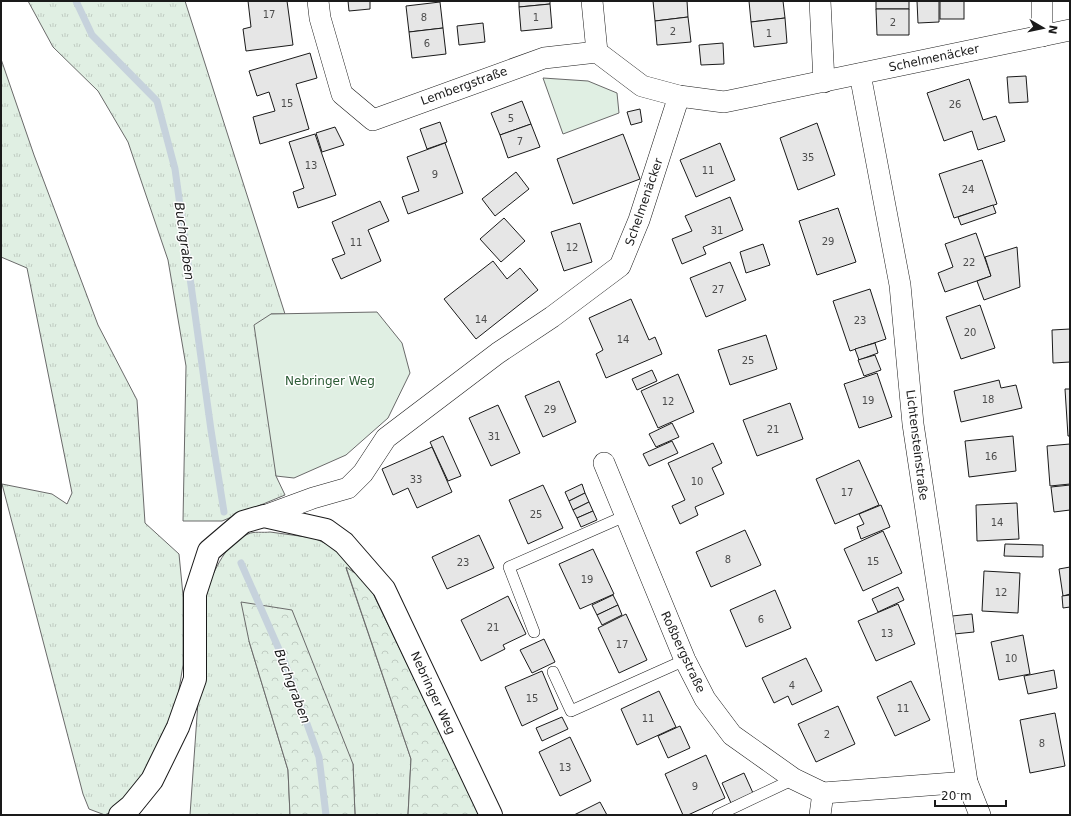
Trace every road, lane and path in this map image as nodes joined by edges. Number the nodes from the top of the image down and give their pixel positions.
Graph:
1 (318, 1) edge
2 (592, 1) edge
3 (820, 1) edge
4 (1042, 1) edge
5 (1070, 30) edge
6 (1042, 36) junction
7 (597, 52) junction
8 (860, 74) junction
9 (824, 82) junction
10 (679, 96) junction
11 (604, 463) dead end
12 (264, 516) junction
13 (625, 516) junction
14 (534, 632) dead end
15 (684, 660) junction
16 (553, 672) dead end
17 (794, 779) junction
18 (967, 782) junction
19 (823, 793) junction
20 (120, 815) edge
21 (491, 815) edge
22 (718, 815) edge
23 (820, 815) edge
24 (980, 815) edge

1 - 7 street, Lembergstraße
2 - 7 street
3 - 9 street
4 - 6 street
5 - 6 street, Schelmenäcker
6 - 8 street, Schelmenäcker
7 - 10 street
8 - 9 street, Schelmenäcker
8 - 18 street, Lichtensteinstraße
9 - 10 street, Schelmenäcker
10 - 12 street, Schelmenäcker
11 - 13 street, Roßbergstraße
12 - 20 street, Nebringer Weg
12 - 21 street, Nebringer Weg
13 - 14 lane
13 - 15 street, Roßbergstraße
15 - 16 lane
15 - 17 street, Roßbergstraße
17 - 19 street, Roßbergstraße
17 - 22 lane
18 - 19 street
18 - 24 street, Lichtensteinstraße
19 - 23 street

